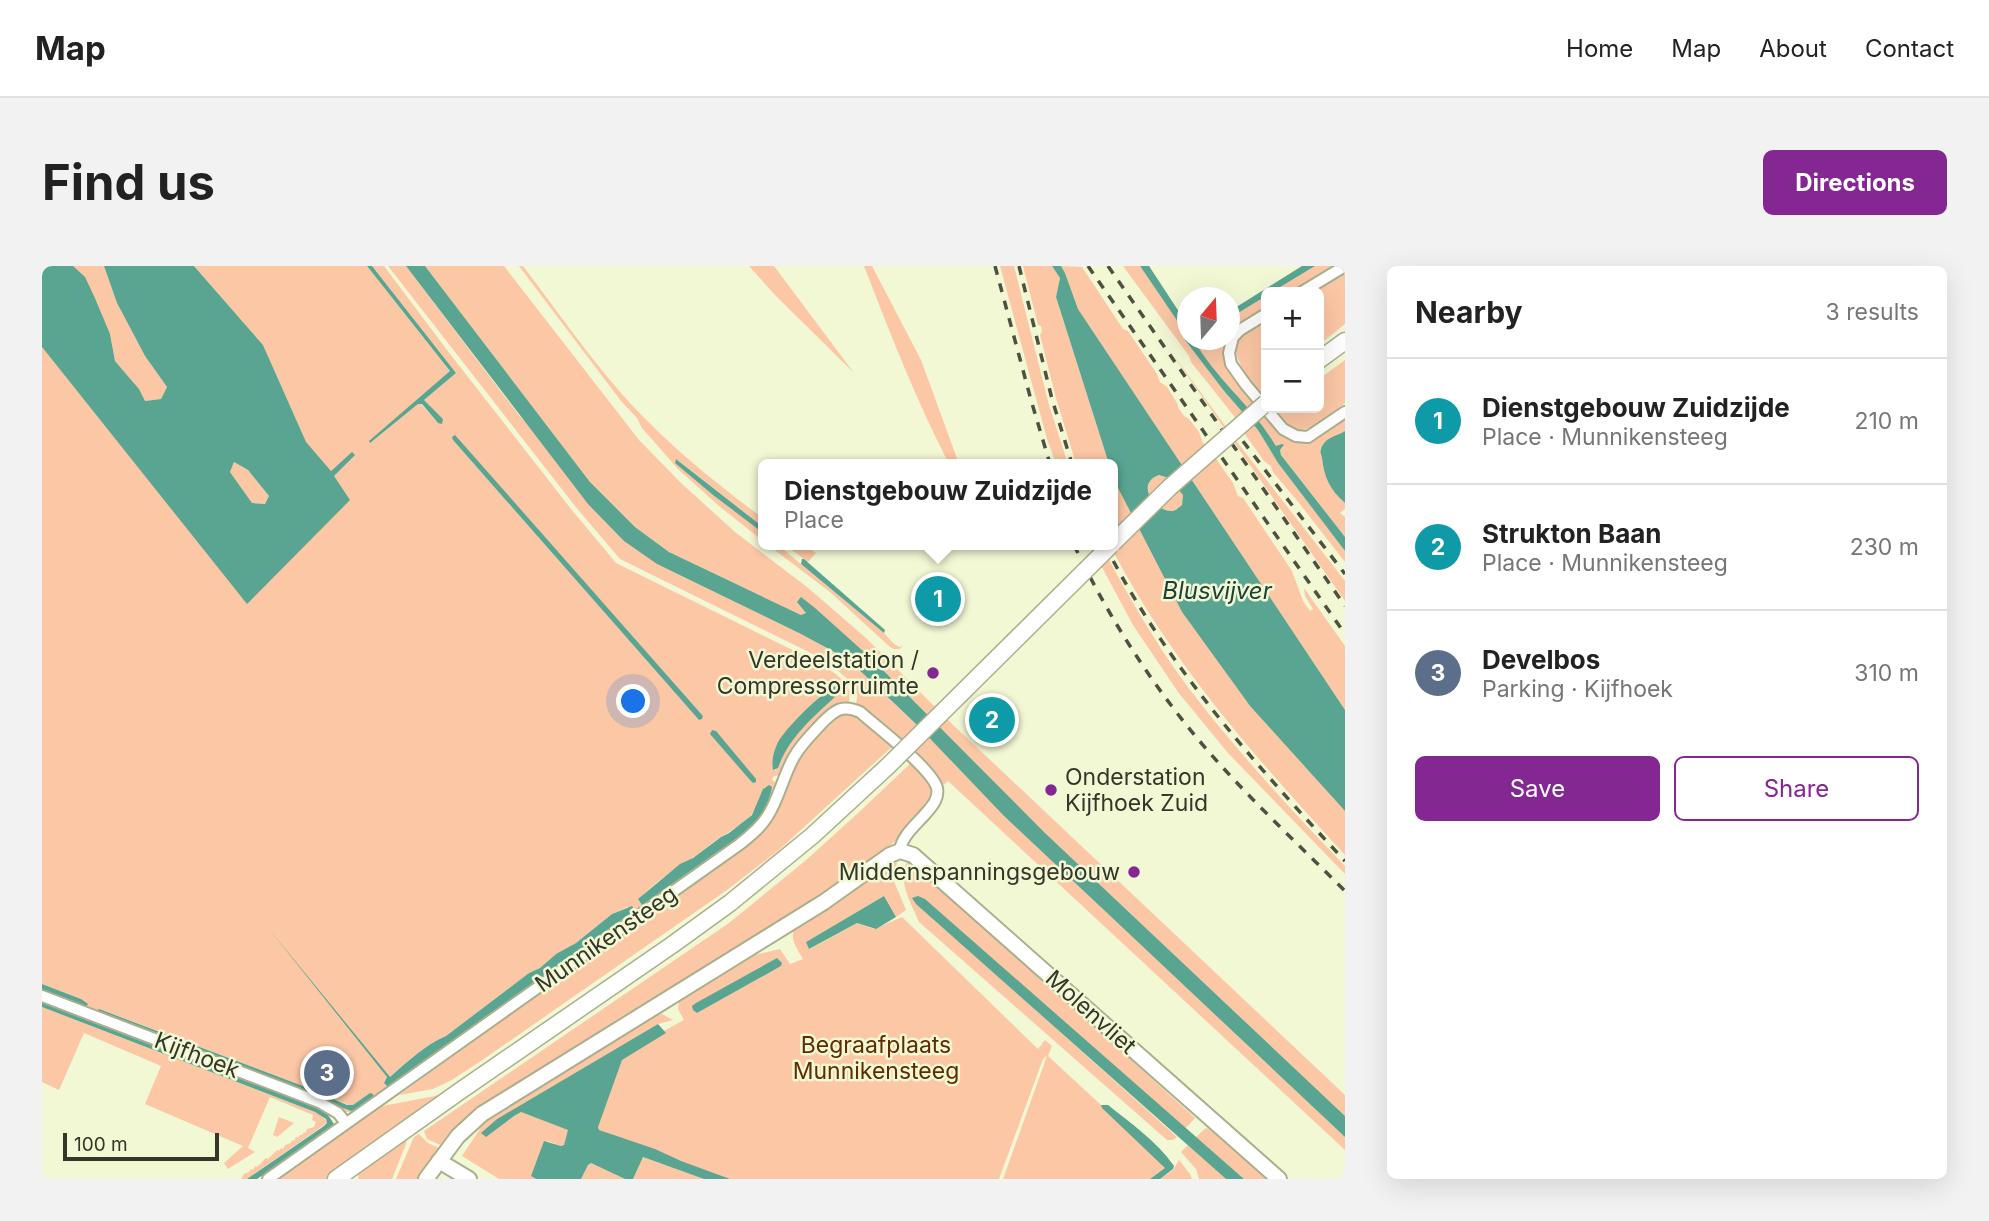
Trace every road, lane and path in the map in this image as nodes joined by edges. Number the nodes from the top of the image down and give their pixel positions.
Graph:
1 (1345, 266) edge
2 (1310, 287) edge
3 (1261, 317) edge
4 (1345, 341) edge
5 (1324, 356) edge
6 (1261, 407) edge
7 (1345, 412) edge
8 (1118, 538) edge
9 (1106, 550) edge
10 (900, 851) junction
11 (42, 996) edge
12 (346, 1123) junction
13 (439, 1161) junction
14 (268, 1179) edge
15 (336, 1179) edge
16 (426, 1179) edge
17 (469, 1179) edge
18 (1279, 1179) edge

1 - 2 street
3 - 7 street
4 - 5 main road
6 - 8 main road, Munnikensteeg, bridge
9 - 15 main road, Munnikensteeg, bridge
10 - 12 street, Munnikensteeg
10 - 13 street, Munnikensteeg
10 - 18 street, Molenvliet
11 - 12 street, Kijfhoek
12 - 14 street, Munnikensteeg
13 - 16 street, Munnikensteeg
13 - 17 street

